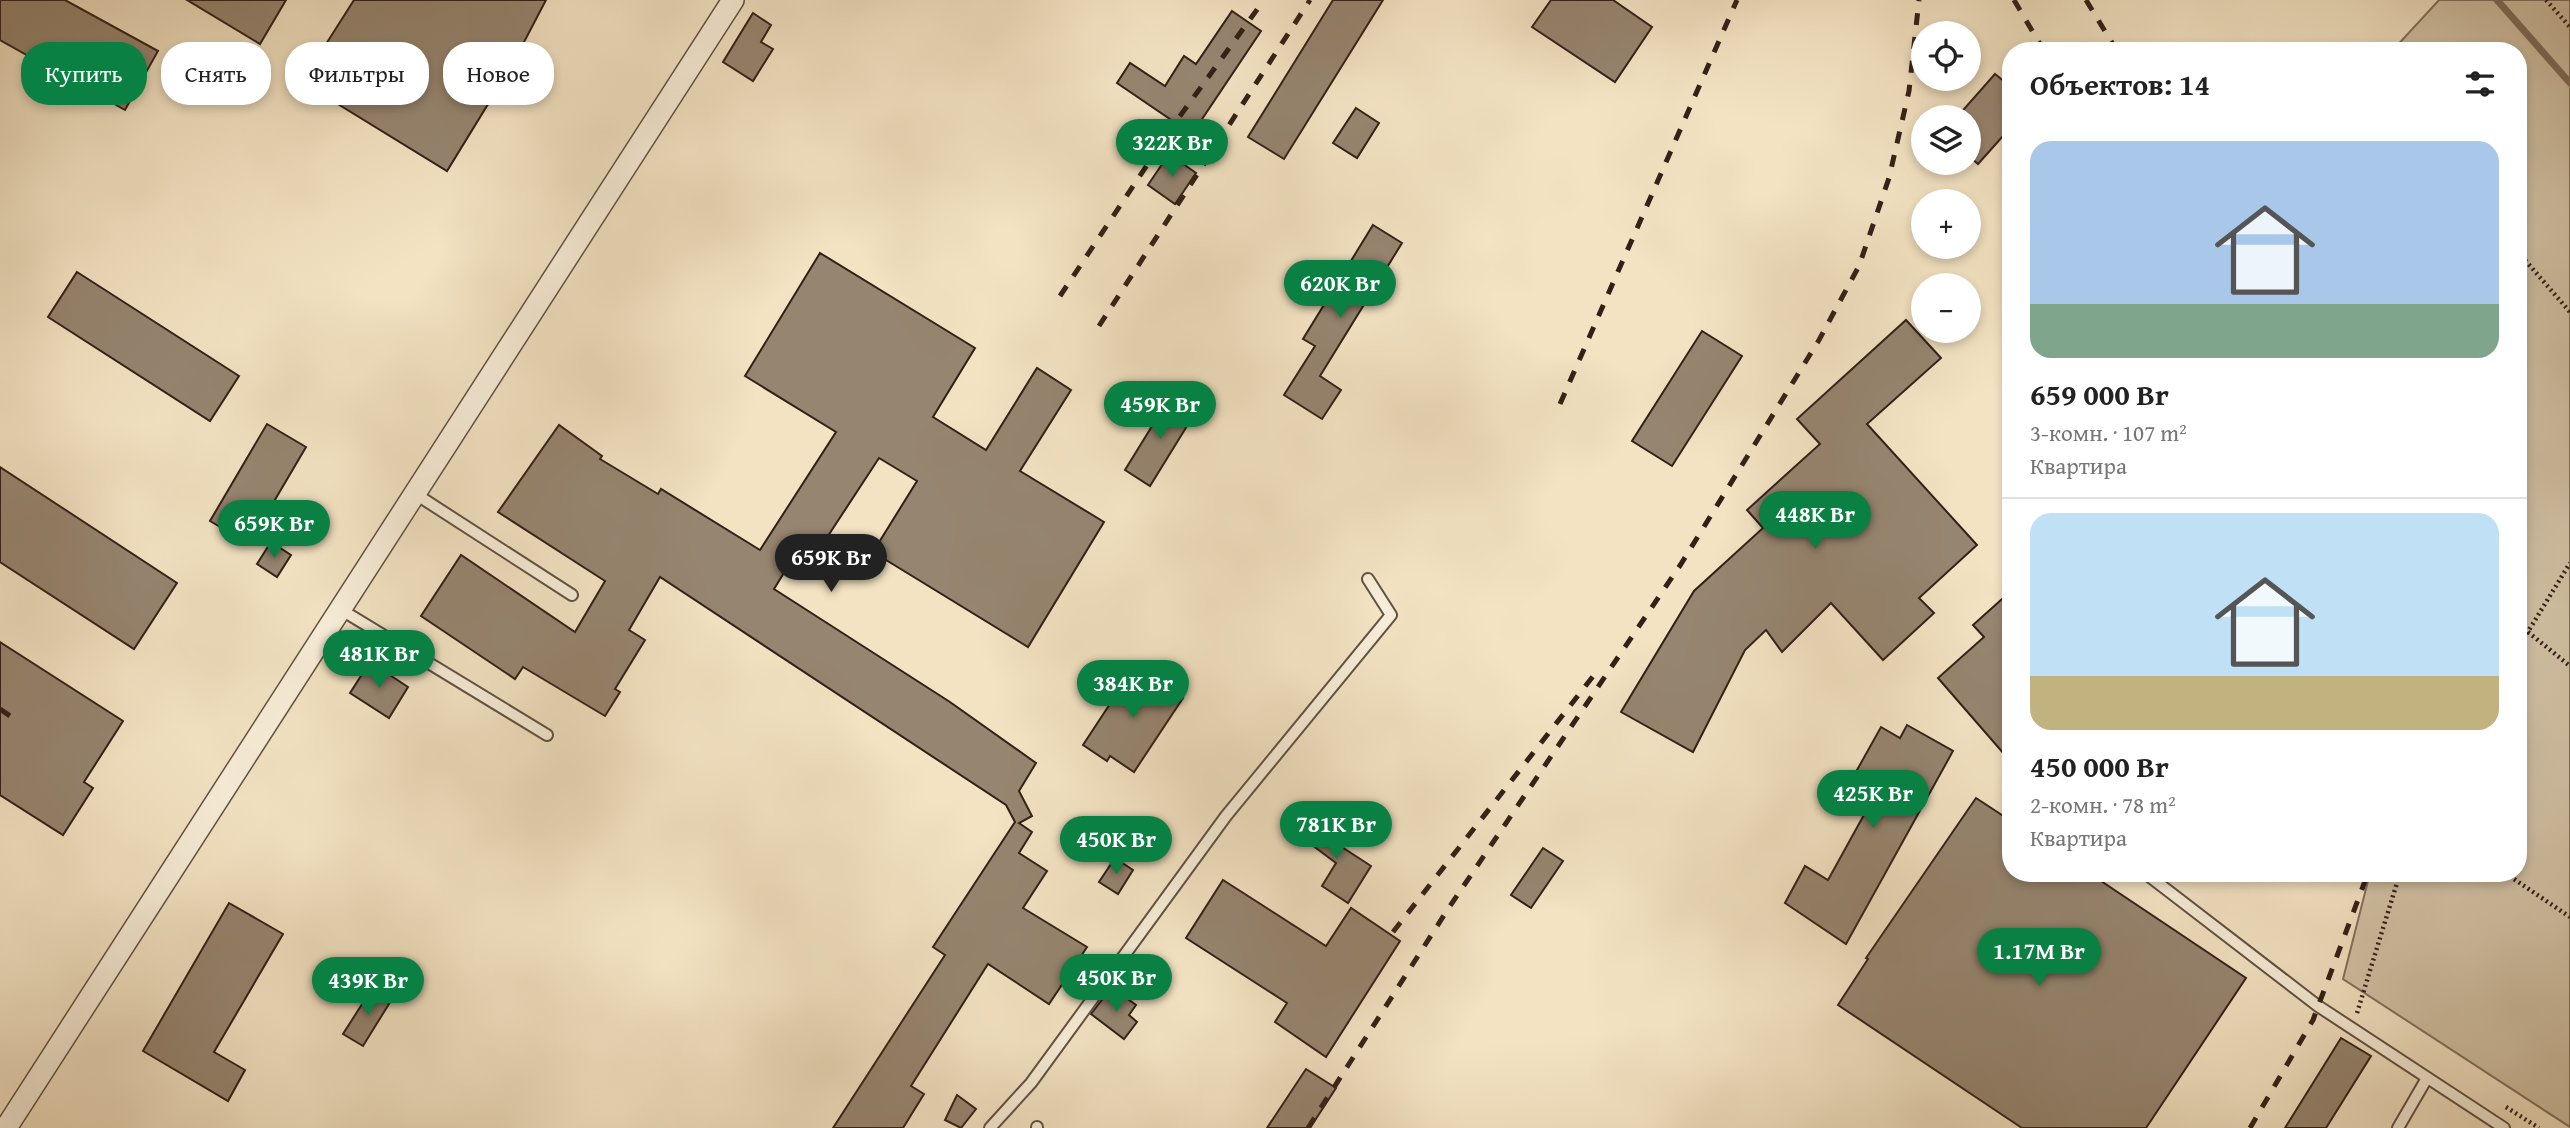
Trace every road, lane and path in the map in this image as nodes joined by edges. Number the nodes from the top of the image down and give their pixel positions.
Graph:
1 (733, 0) edge
2 (2546, 0) edge
3 (2570, 27) edge
4 (2527, 262) edge
5 (2570, 312) edge
6 (414, 493) junction
7 (2570, 563) edge
8 (1368, 579) dead end
9 (572, 595) dead end
10 (340, 609) junction
11 (2528, 632) joint
12 (2570, 666) edge
13 (547, 735) dead end
14 (2157, 882) edge
15 (2397, 882) edge
16 (2518, 882) edge
17 (2570, 917) edge
18 (2368, 1021) dead end
19 (2427, 1078) junction
20 (2494, 1100) dead end
21 (5, 1128) edge
22 (990, 1128) edge
23 (2398, 1128) edge
24 (2504, 1128) edge
25 (2539, 1128) edge

1 - 6 street
2 - 3 path
4 - 5 path
6 - 9 lane
6 - 10 street
7 - 11 path
8 - 22 lane
10 - 13 lane
10 - 21 street
11 - 12 path
14 - 19 lane
15 - 18 path
16 - 17 path
19 - 23 lane
19 - 24 lane
20 - 25 path

